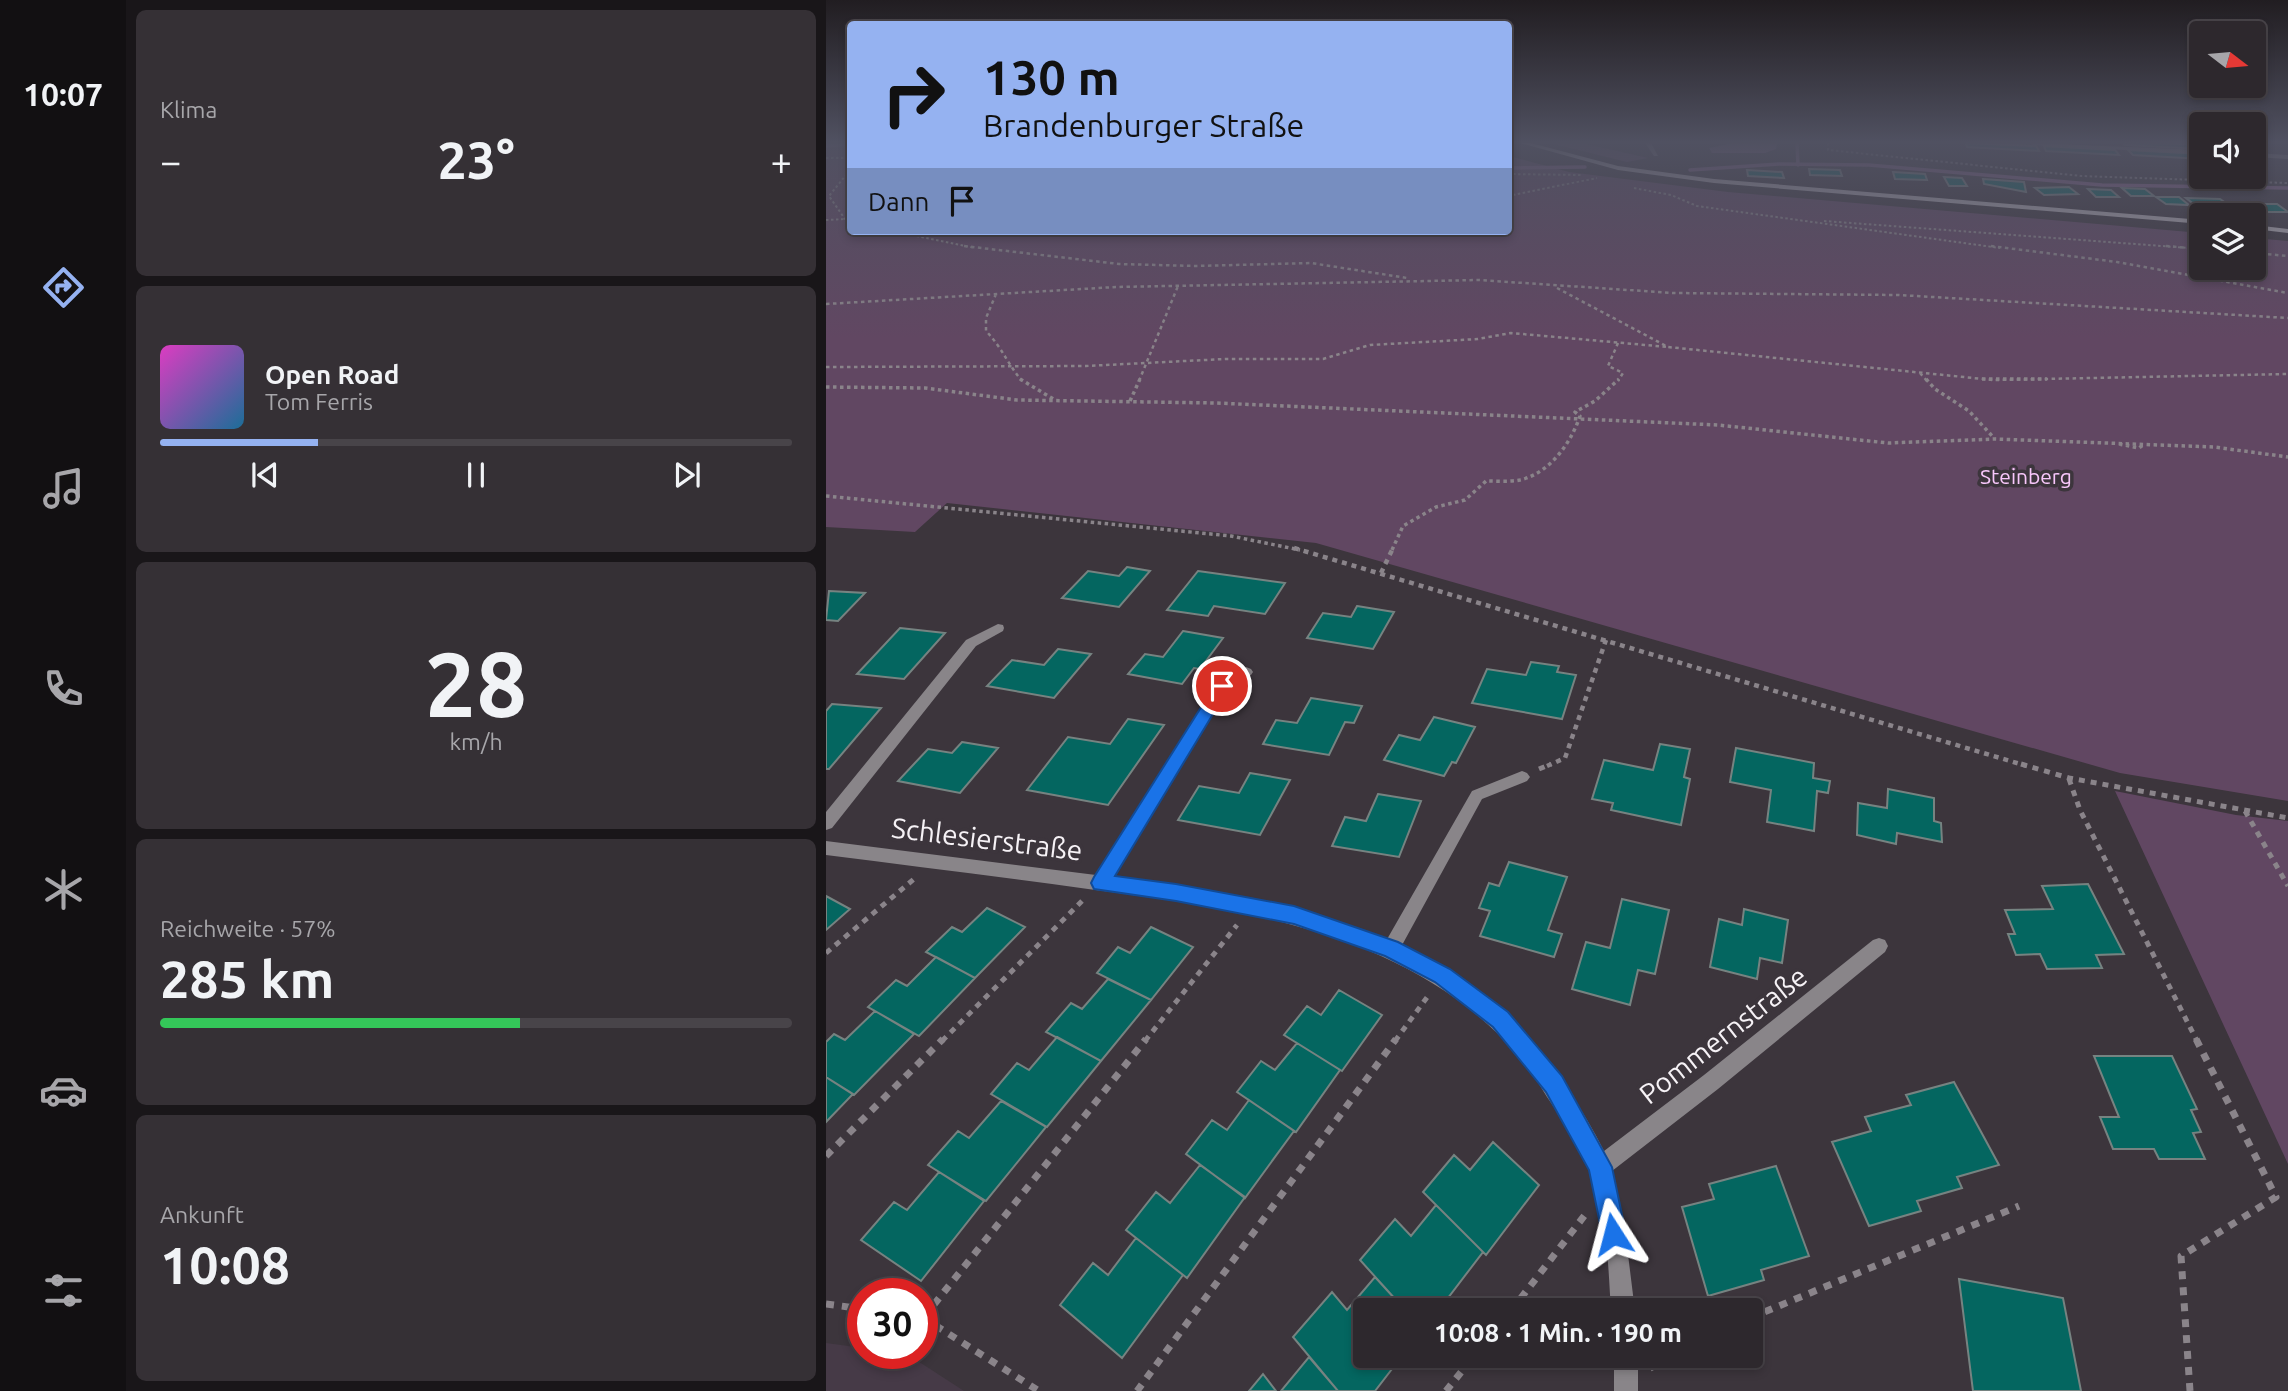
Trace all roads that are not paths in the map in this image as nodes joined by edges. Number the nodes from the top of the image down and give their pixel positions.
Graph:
1 (2031, 208) edge
2 (2189, 221) edge
3 (2266, 228) edge
4 (2288, 231) edge
5 (998, 628) dead end
6 (1246, 672) dead end
7 (1522, 777) road end
8 (826, 823) edge
9 (826, 848) edge
10 (1100, 883) junction
11 (1879, 946) dead end
12 (1391, 949) junction
13 (1600, 1167) junction
14 (1621, 1298) edge
15 (1626, 1368) edge
16 (1626, 1391) edge

1 - 2 main road
3 - 4 main road
5 - 8 street
6 - 10 street
7 - 12 street
9 - 10 street, Schlesierstraße
10 - 12 street, Schlesierstraße
11 - 13 street, Pommernstraße
12 - 13 street, Schlesierstraße
13 - 14 street, Schlesierstraße
15 - 16 street

